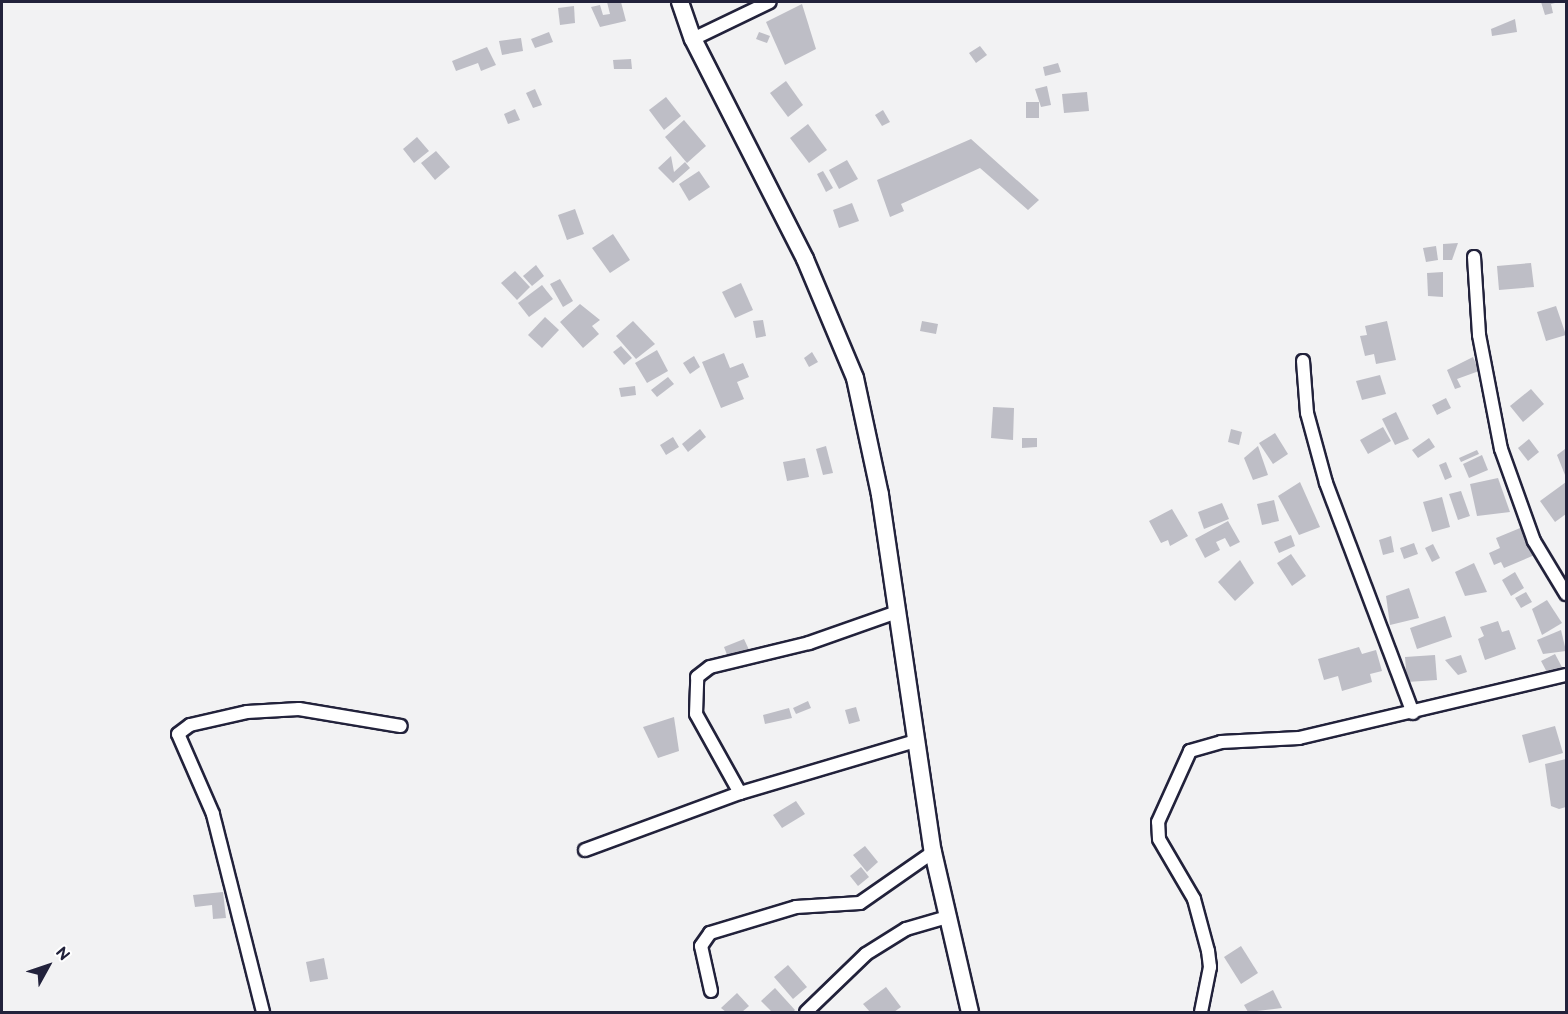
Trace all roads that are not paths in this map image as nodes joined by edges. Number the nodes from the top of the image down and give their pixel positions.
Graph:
1 (680, 2) edge
2 (770, 2) edge
3 (693, 39) junction
4 (1474, 257) dead end
5 (1303, 361) dead end
6 (1566, 594) edge
7 (897, 612) junction
8 (1566, 675) edge
9 (1413, 713) junction
10 (401, 726) dead end
11 (916, 741) junction
12 (740, 793) junction
13 (585, 850) dead end
14 (933, 852) junction
15 (947, 917) junction
16 (711, 991) dead end
17 (263, 1012) edge
18 (806, 1012) edge
19 (970, 1012) edge
20 (1201, 1012) edge

1 - 3 main road
2 - 3 street
3 - 7 main road
4 - 6 street
5 - 9 street
7 - 11 main road
7 - 12 street
8 - 9 street
9 - 20 street
10 - 17 street
11 - 12 street
11 - 14 main road
12 - 13 street
14 - 15 main road
14 - 16 street
15 - 18 street
15 - 19 main road

